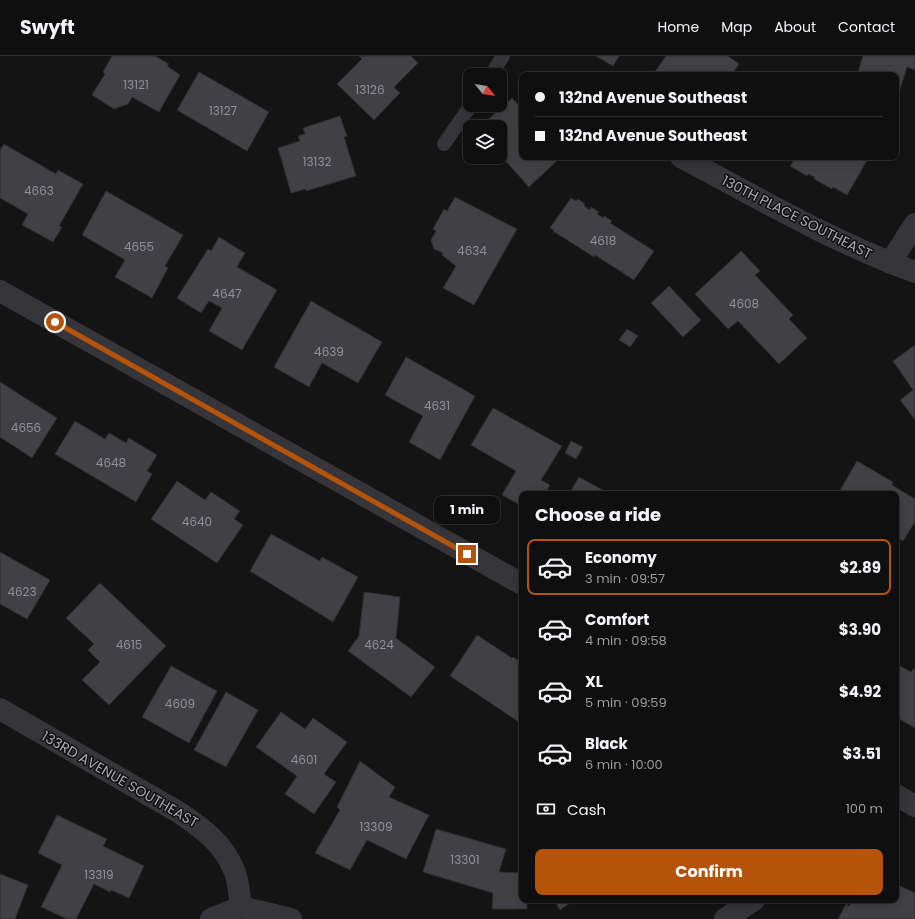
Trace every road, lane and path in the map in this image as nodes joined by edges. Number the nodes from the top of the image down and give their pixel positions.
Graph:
1 (503, 56) edge
2 (495, 68) edge
3 (466, 112) edge
4 (444, 144) dead end
5 (687, 160) edge
6 (915, 224) edge
7 (890, 263) junction
8 (915, 272) edge
9 (0, 291) edge
10 (519, 582) edge
11 (0, 709) edge
12 (899, 797) edge
13 (915, 806) edge
14 (749, 903) edge
15 (241, 907) junction
16 (211, 919) edge
17 (292, 919) edge
18 (725, 919) edge

1 - 2 lane
3 - 4 lane
5 - 7 street, 130TH PLACE SOUTHEAST
6 - 7 street
7 - 8 street, 130TH PLACE SOUTHEAST
9 - 10 street
11 - 15 street, 133RD AVENUE SOUTHEAST
12 - 13 street
14 - 18 street
15 - 16 street
15 - 17 street

